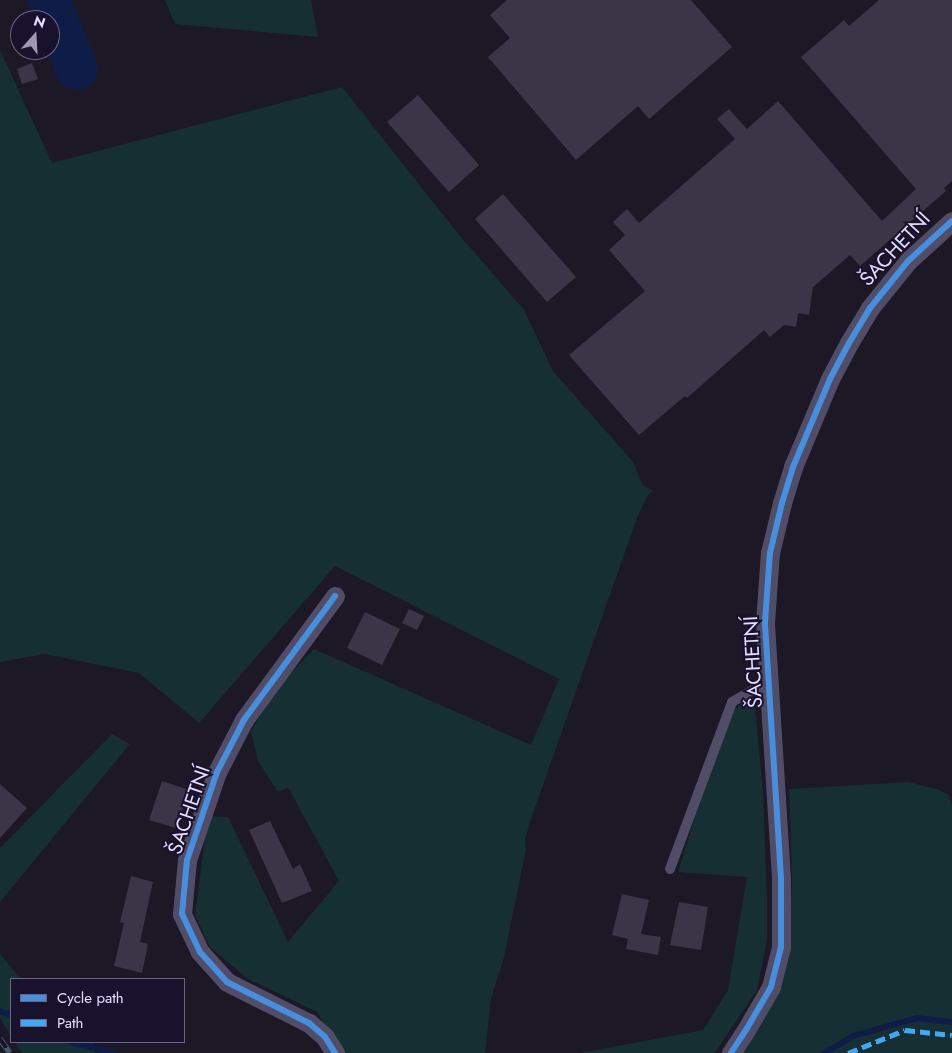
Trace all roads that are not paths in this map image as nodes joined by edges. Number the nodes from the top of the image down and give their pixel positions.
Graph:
1 (952, 221) edge
2 (335, 596) dead end
3 (769, 681) junction
4 (670, 869) dead end
5 (335, 1053) edge
6 (731, 1053) edge

1 - 3 street, ŠACHETNÍ
2 - 5 street, ŠACHETNÍ
3 - 4 lane
3 - 6 street, ŠACHETNÍ

